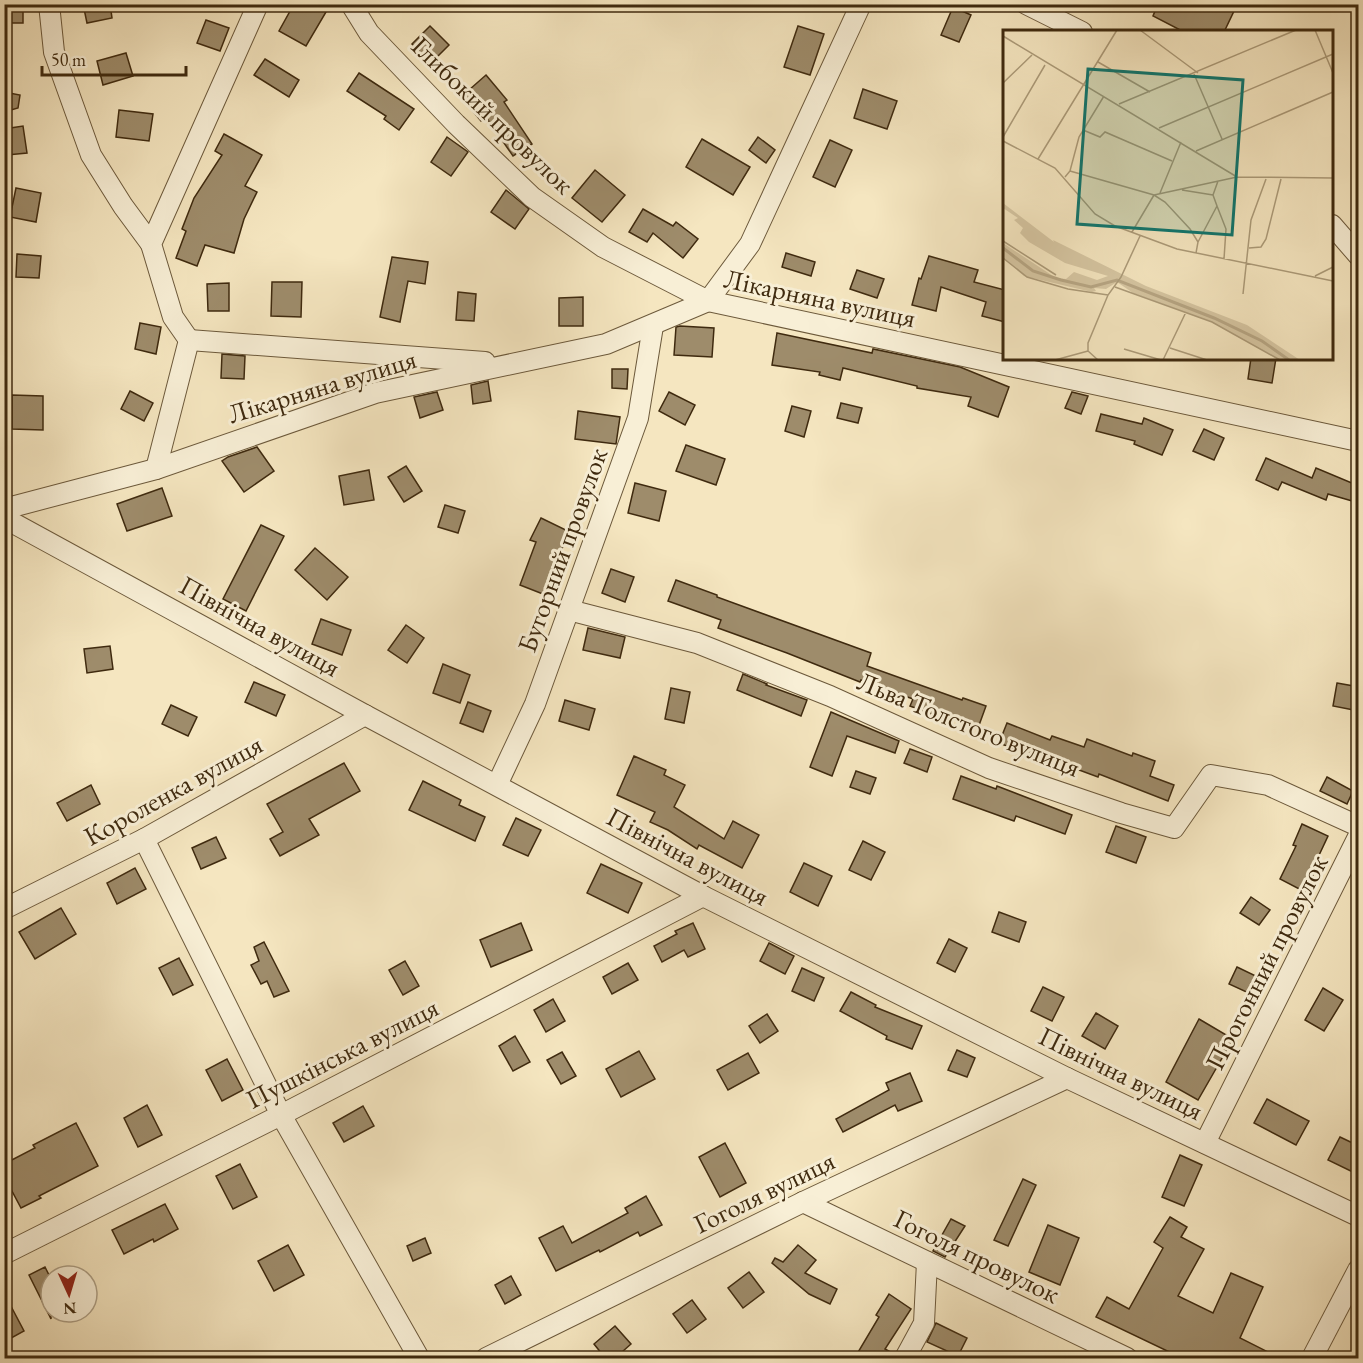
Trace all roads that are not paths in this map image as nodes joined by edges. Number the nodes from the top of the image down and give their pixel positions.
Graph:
1 (49, 4) edge
2 (258, 4) edge
3 (351, 4) edge
4 (861, 4) edge
5 (1026, 4) edge
6 (1078, 30) edge
7 (1333, 226) edge
8 (151, 244) junction
9 (1359, 255) edge
10 (708, 301) junction
11 (653, 326) junction
12 (189, 339) junction
13 (506, 364) junction
14 (1359, 441) edge
15 (156, 469) junction
16 (4, 509) edge
17 (4, 518) edge
18 (569, 610) junction
19 (365, 715) junction
20 (497, 785) junction
21 (1359, 826) edge
22 (1359, 837) edge
23 (144, 839) junction
24 (703, 896) junction
25 (4, 909) edge
26 (1067, 1078) junction
27 (281, 1115) junction
28 (1205, 1143) junction
29 (803, 1202) junction
30 (1359, 1216) edge
31 (4, 1254) edge
32 (927, 1262) junction
33 (1359, 1270) edge
34 (418, 1359) edge
35 (486, 1359) edge
36 (904, 1359) edge
37 (1127, 1359) edge
38 (1312, 1359) edge

1 - 8 street
2 - 8 street
3 - 10 street, Глибокий провулок
4 - 10 street
5 - 6 street
7 - 9 street
8 - 12 street
10 - 11 street, Лікарняна вулиця
10 - 14 street, Лікарняна вулиця
11 - 13 street, Лікарняна вулиця
11 - 18 street, Бугорний провулок
12 - 13 street
12 - 15 street
13 - 15 street, Лікарняна вулиця
15 - 16 street, Лікарняна вулиця
17 - 19 street, Північна вулиця
18 - 20 street, Бугорний провулок
18 - 21 street, Льва Толстого вулиця
19 - 20 street, Північна вулиця
19 - 23 street, Короленка вулиця
20 - 24 street, Північна вулиця
22 - 28 street, Прогонний провулок
23 - 25 street, Короленка вулиця
23 - 27 street
24 - 26 street, Північна вулиця
24 - 27 street, Пушкінська вулиця
26 - 28 street, Північна вулиця
26 - 29 street, Гоголя вулиця
27 - 31 street, Пушкінська вулиця
27 - 34 street
28 - 30 street, Північна вулиця
29 - 32 street, Гоголя провулок
29 - 35 street, Гоголя вулиця
32 - 36 street
32 - 37 street, Гоголя провулок
33 - 38 street

